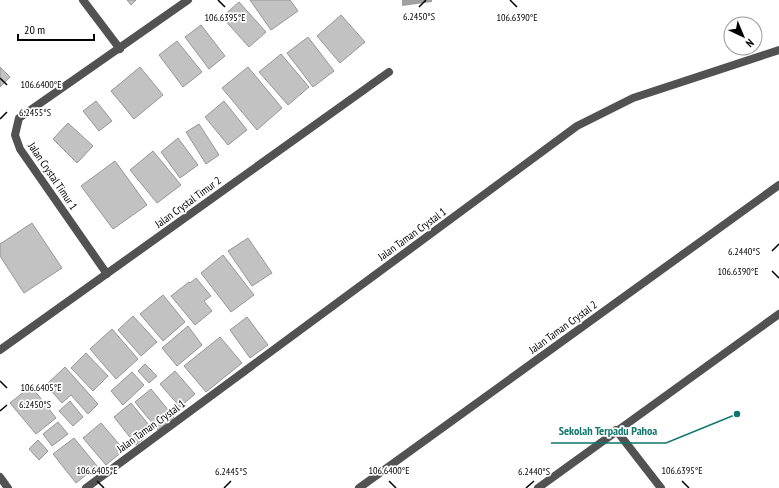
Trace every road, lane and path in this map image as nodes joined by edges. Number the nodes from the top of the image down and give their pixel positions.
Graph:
1 (83, 0) edge
2 (188, 0) edge
3 (120, 49) junction
4 (779, 50) edge
5 (389, 72) dead end
6 (779, 185) edge
7 (107, 274) junction
8 (779, 314) edge
9 (0, 350) edge
10 (616, 430) junction
11 (0, 477) edge
12 (8, 488) edge
13 (86, 488) edge
14 (359, 488) edge
15 (538, 488) edge
16 (661, 488) edge

1 - 3 street
2 - 3 street, Jalan Crystal Timur 1
3 - 7 street, Jalan Crystal Timur 1
4 - 13 street, Jalan Taman Crystal 1
5 - 7 street, Jalan Crystal Timur 2
6 - 14 street, Jalan Taman Crystal 2
7 - 9 street, Jalan Crystal Timur 2
8 - 10 street
10 - 15 street
10 - 16 street
11 - 12 street

